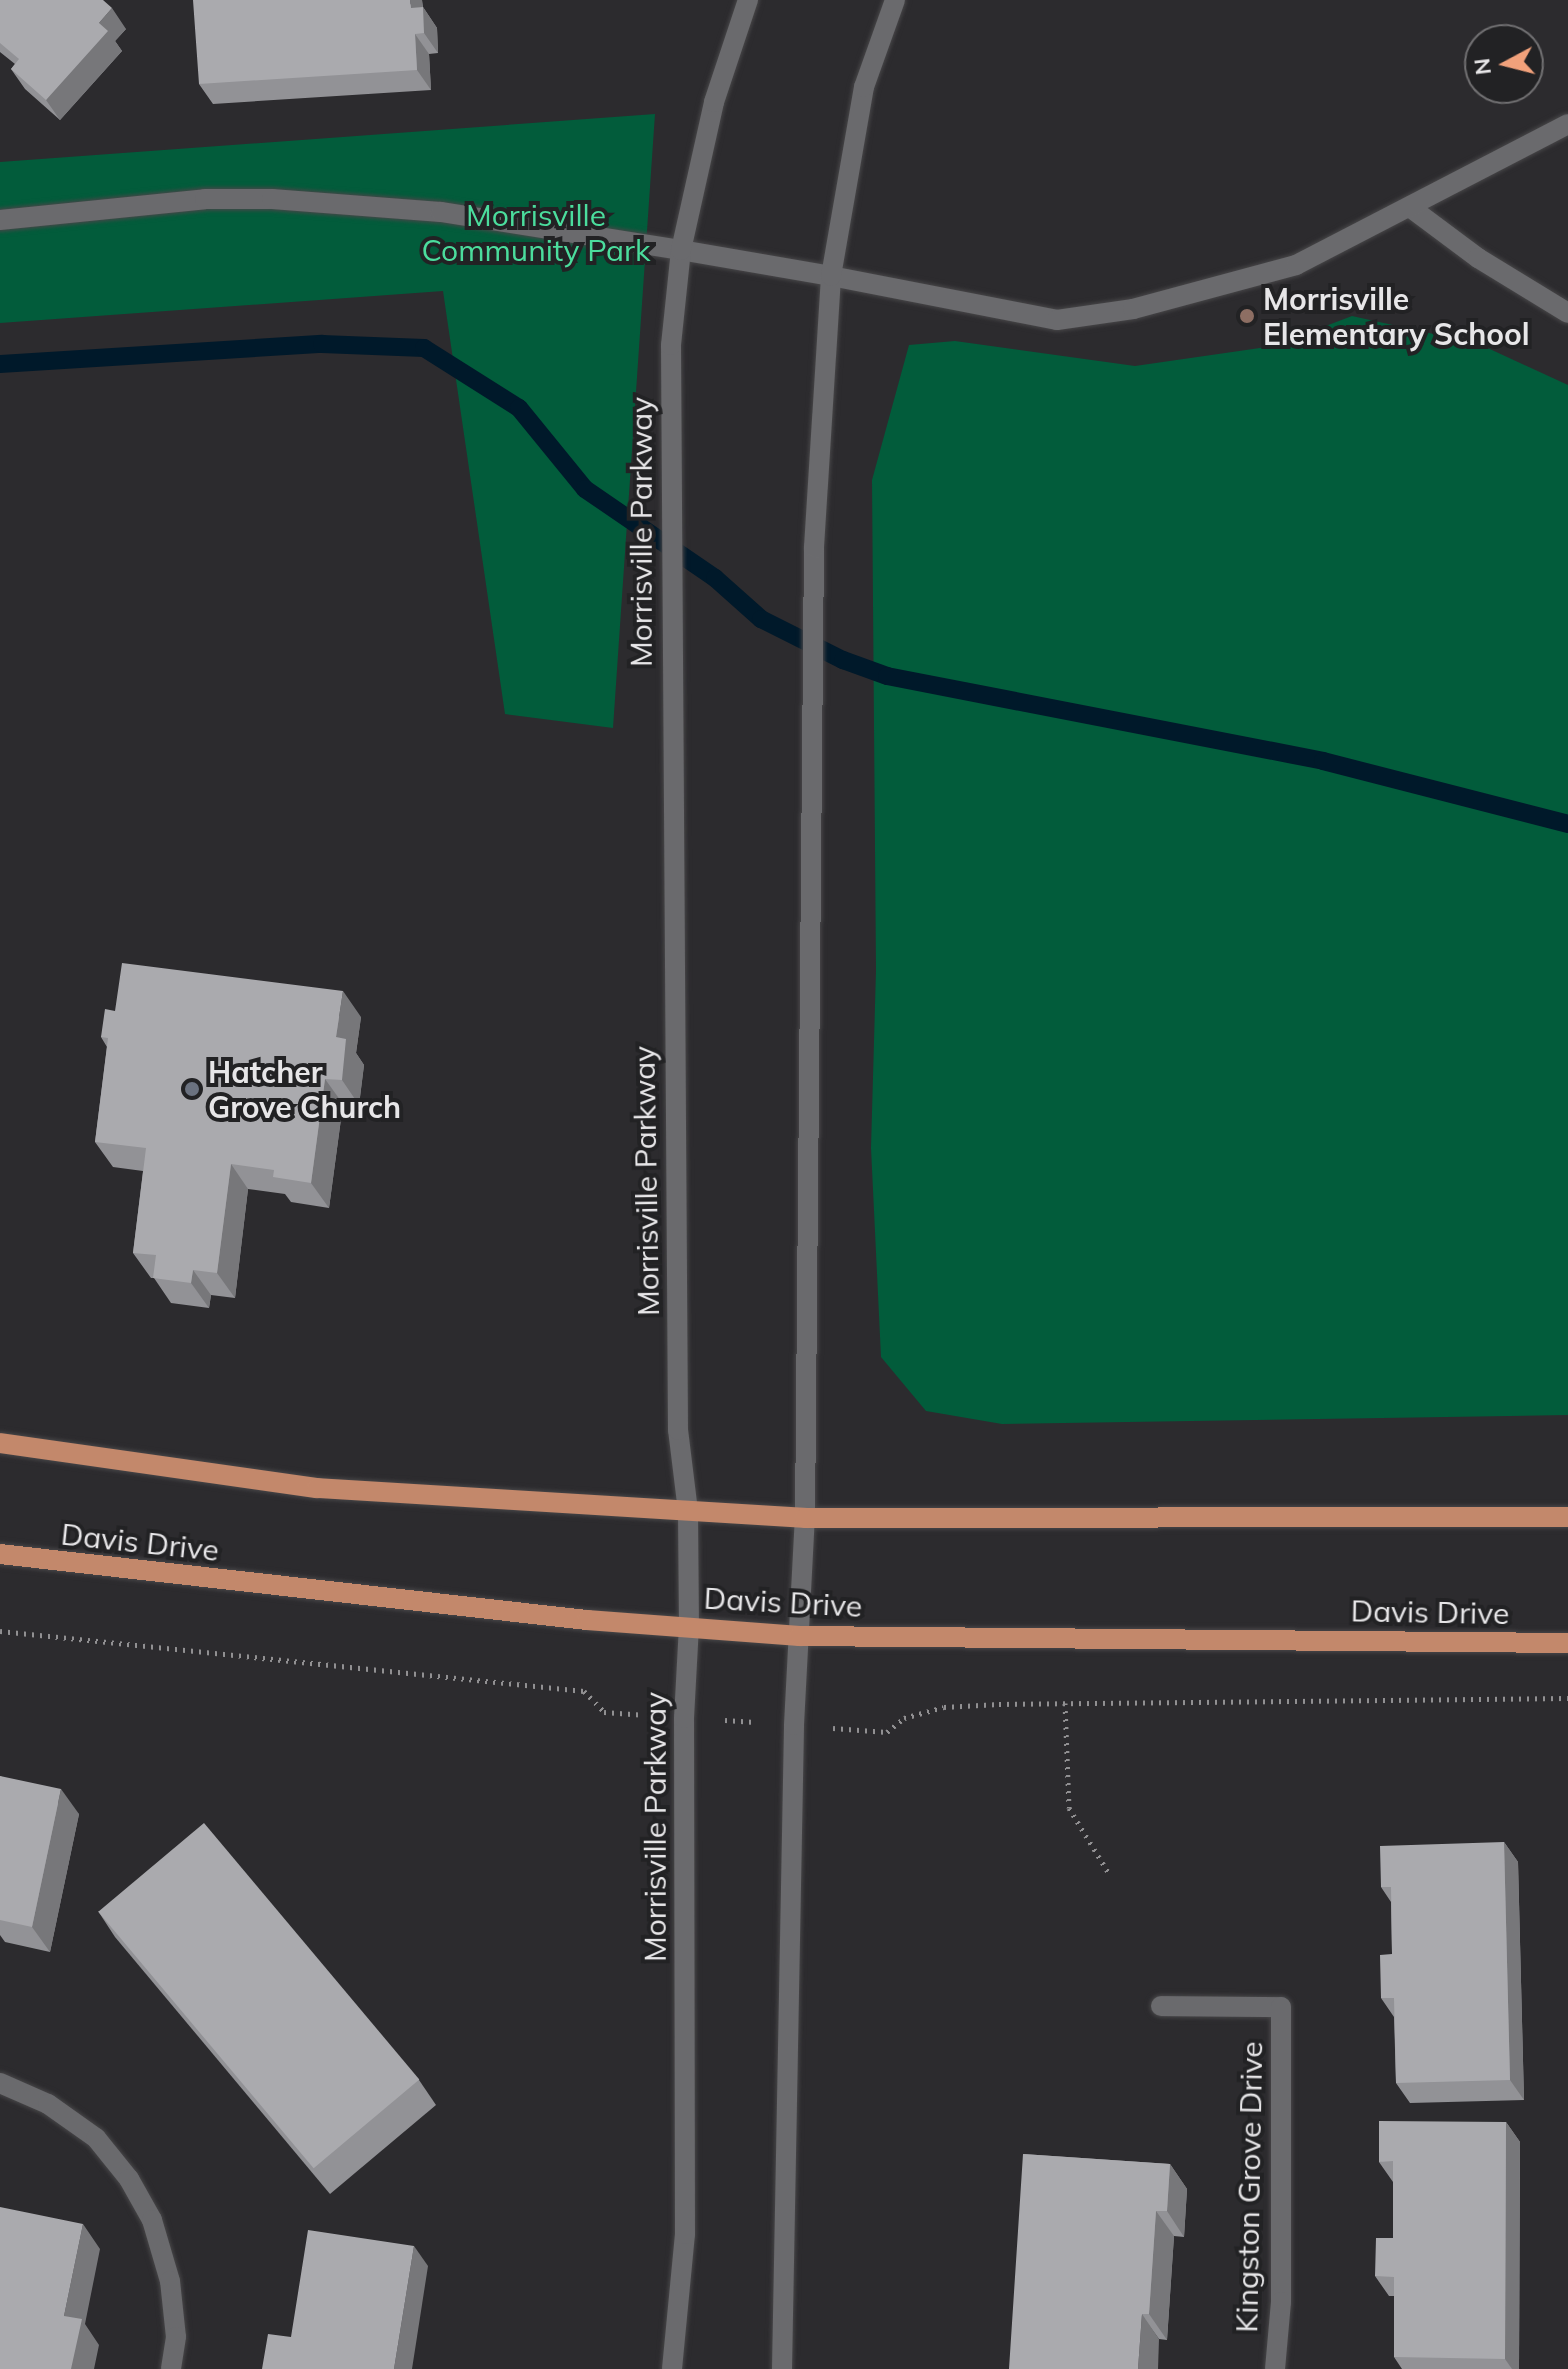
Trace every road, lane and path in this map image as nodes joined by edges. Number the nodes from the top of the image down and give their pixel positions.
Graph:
1 (748, 0) edge
2 (895, 0) edge
3 (1568, 124) edge
4 (1411, 208) junction
5 (0, 220) edge
6 (681, 250) junction
7 (831, 276) junction
8 (1568, 313) edge
9 (0, 1443) edge
10 (688, 1511) junction
11 (1568, 1517) edge
12 (805, 1518) junction
13 (0, 1554) edge
14 (689, 1627) junction
15 (0, 1631) edge
16 (799, 1636) junction
17 (1568, 1643) edge
18 (1568, 1698) edge
19 (1065, 1703) junction
20 (684, 1718) junction
21 (794, 1725) junction
22 (1108, 1872) dead end
23 (1161, 2006) dead end
24 (0, 2083) edge
25 (171, 2369) edge
26 (672, 2369) edge
27 (782, 2369) edge
28 (1275, 2369) edge

1 - 6 main road, Morrisville Parkway
2 - 7 main road
3 - 4 main road
4 - 7 main road
4 - 8 main road
5 - 6 main road
6 - 7 main road
6 - 10 main road, Morrisville Parkway
7 - 12 main road
9 - 10 main road
10 - 12 main road
10 - 14 main road, Morrisville Parkway
11 - 12 main road
12 - 16 main road
13 - 14 main road, Davis Drive
14 - 16 main road, Davis Drive
14 - 20 main road, Morrisville Parkway
15 - 20 path
16 - 17 main road, Davis Drive
16 - 21 main road
18 - 19 path
19 - 21 path
19 - 22 path
20 - 21 path
20 - 26 main road, Morrisville Parkway
21 - 27 main road
23 - 28 main road, Kingston Grove Drive
24 - 25 main road

